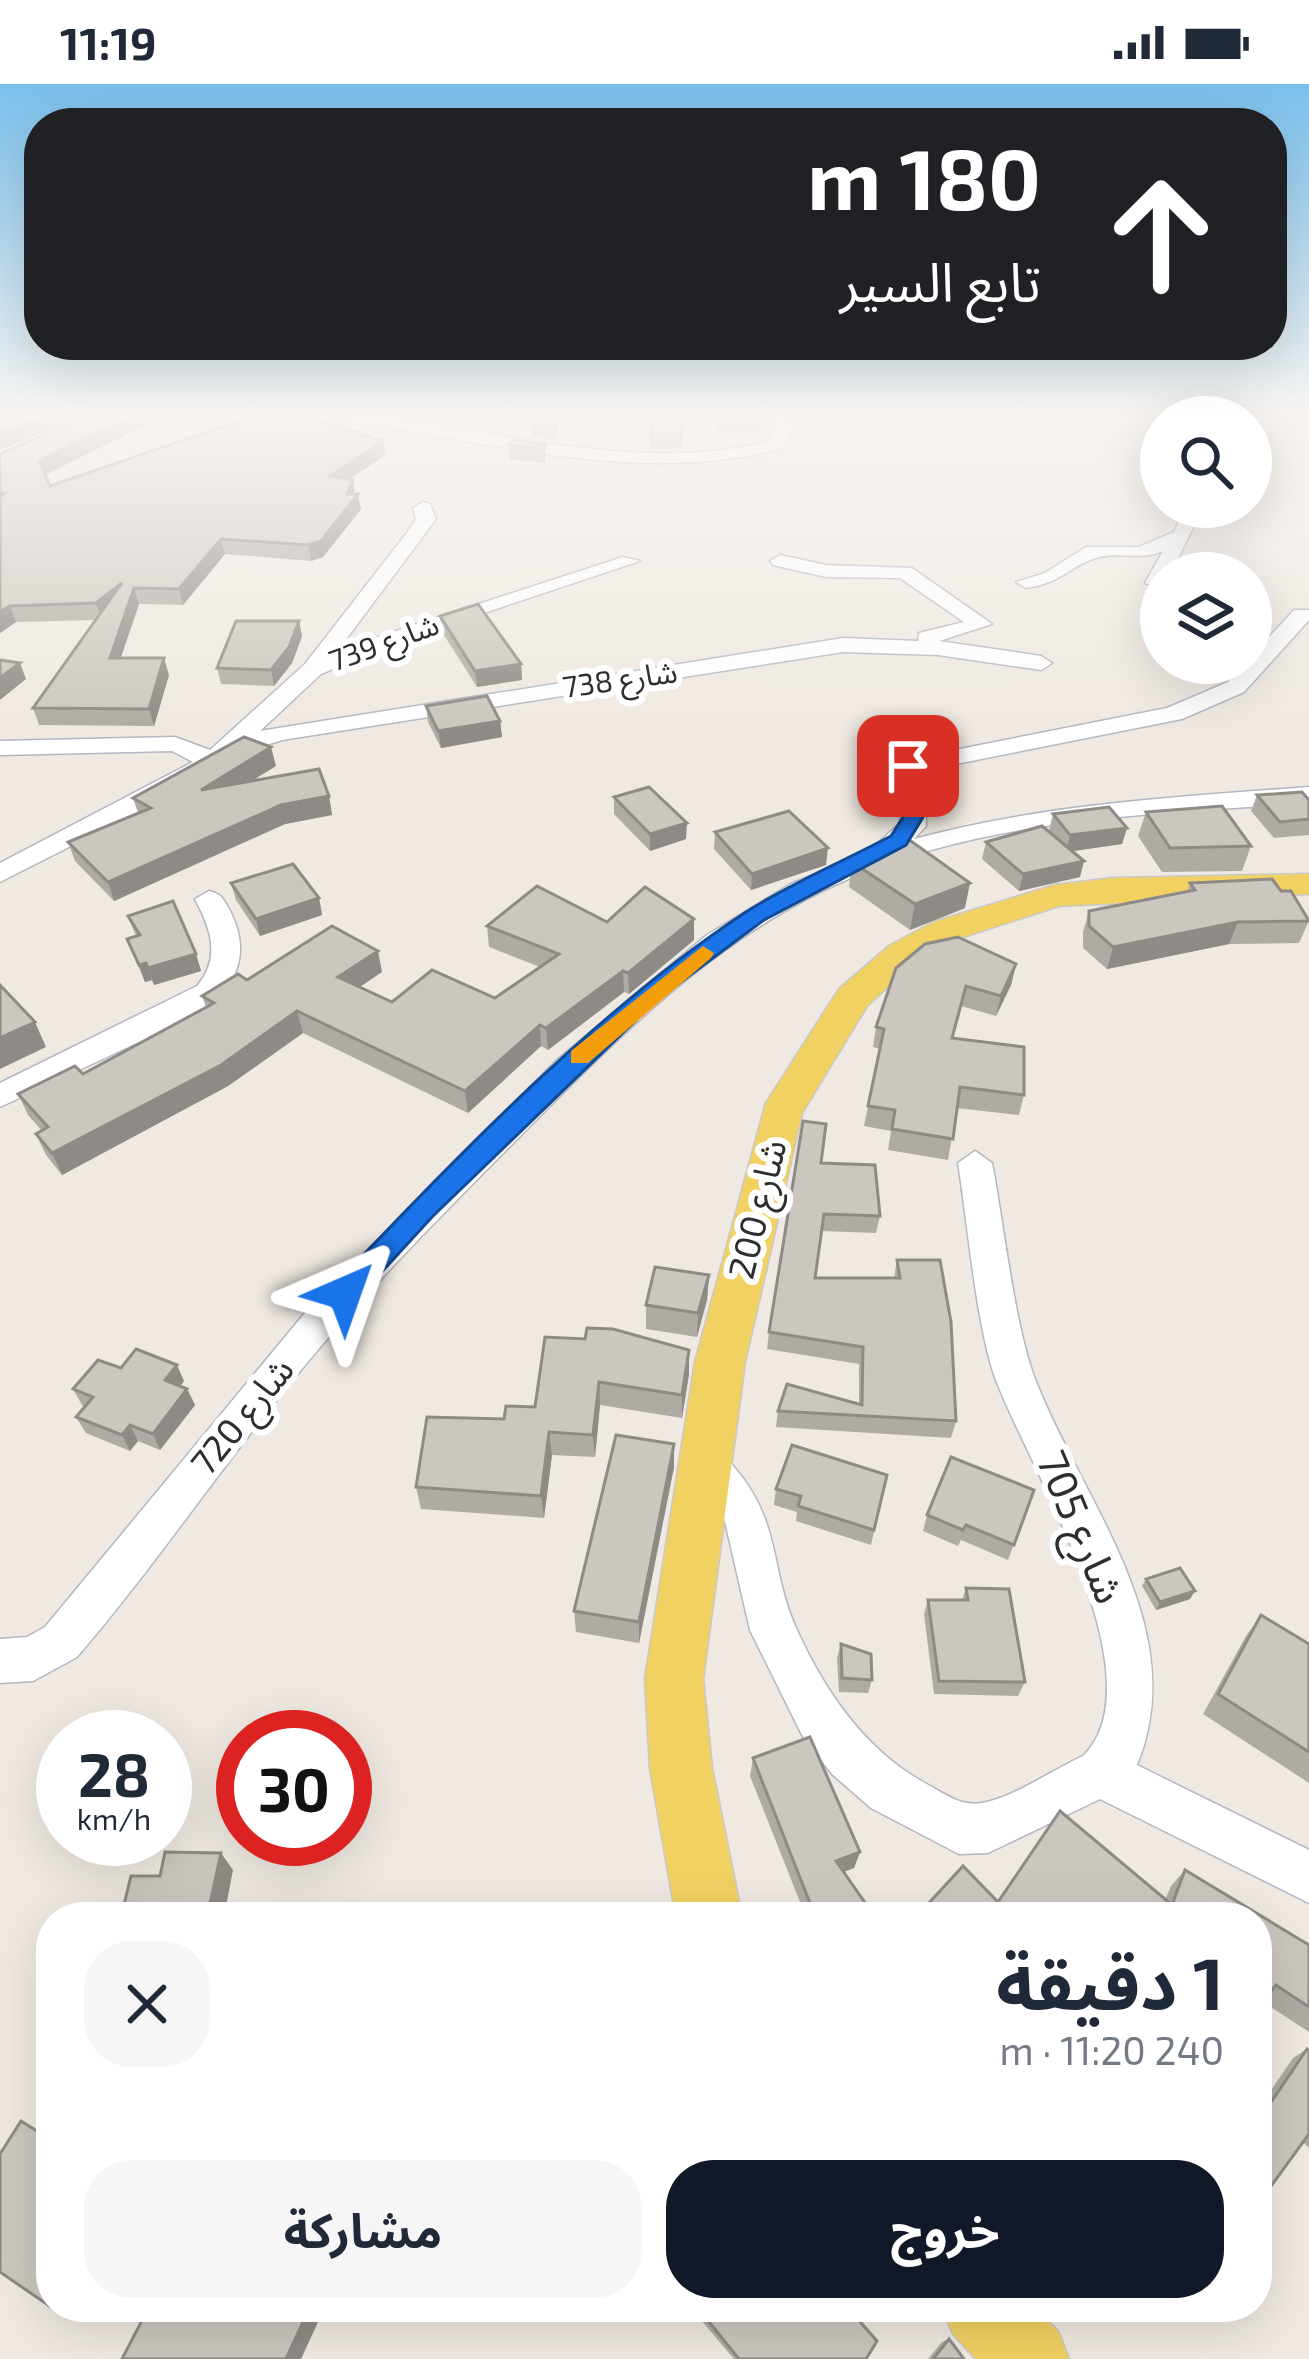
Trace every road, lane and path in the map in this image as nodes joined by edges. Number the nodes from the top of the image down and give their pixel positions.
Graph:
1 (426, 518) edge
2 (1182, 528) edge
3 (1176, 538) junction
4 (1169, 552) edge
5 (630, 561) dead end
6 (780, 561) dead end
7 (1026, 582) dead end
8 (1302, 615) dead end
9 (876, 644) junction
10 (1041, 663) dead end
11 (313, 669) junction
12 (231, 745) junction
13 (0, 748) edge
14 (204, 760) junction
15 (1309, 795) edge
16 (845, 870) junction
17 (0, 874) edge
18 (1309, 884) edge
19 (209, 899) dead end
20 (0, 1096) edge
21 (975, 1163) dead end
22 (704, 1461) junction
23 (0, 1661) edge
24 (1100, 1773) junction
25 (1309, 1876) edge
26 (706, 1902) edge
27 (994, 2322) edge
28 (1030, 2359) edge

1 - 11 street
2 - 3 street
3 - 4 street
3 - 7 street
5 - 11 street, شارع 739
6 - 9 street
8 - 16 street
9 - 10 street, شارع 738
9 - 12 street, شارع 738
11 - 12 street, شارع 739
12 - 14 street, شارع 738
13 - 14 street
14 - 17 street, شارع 738
15 - 16 street, شارع 720
16 - 23 street, شارع 720
18 - 22 main road, شارع 200
19 - 20 street
21 - 24 street, شارع 705
22 - 24 street
22 - 26 main road, شارع 200
24 - 25 street
27 - 28 main road

